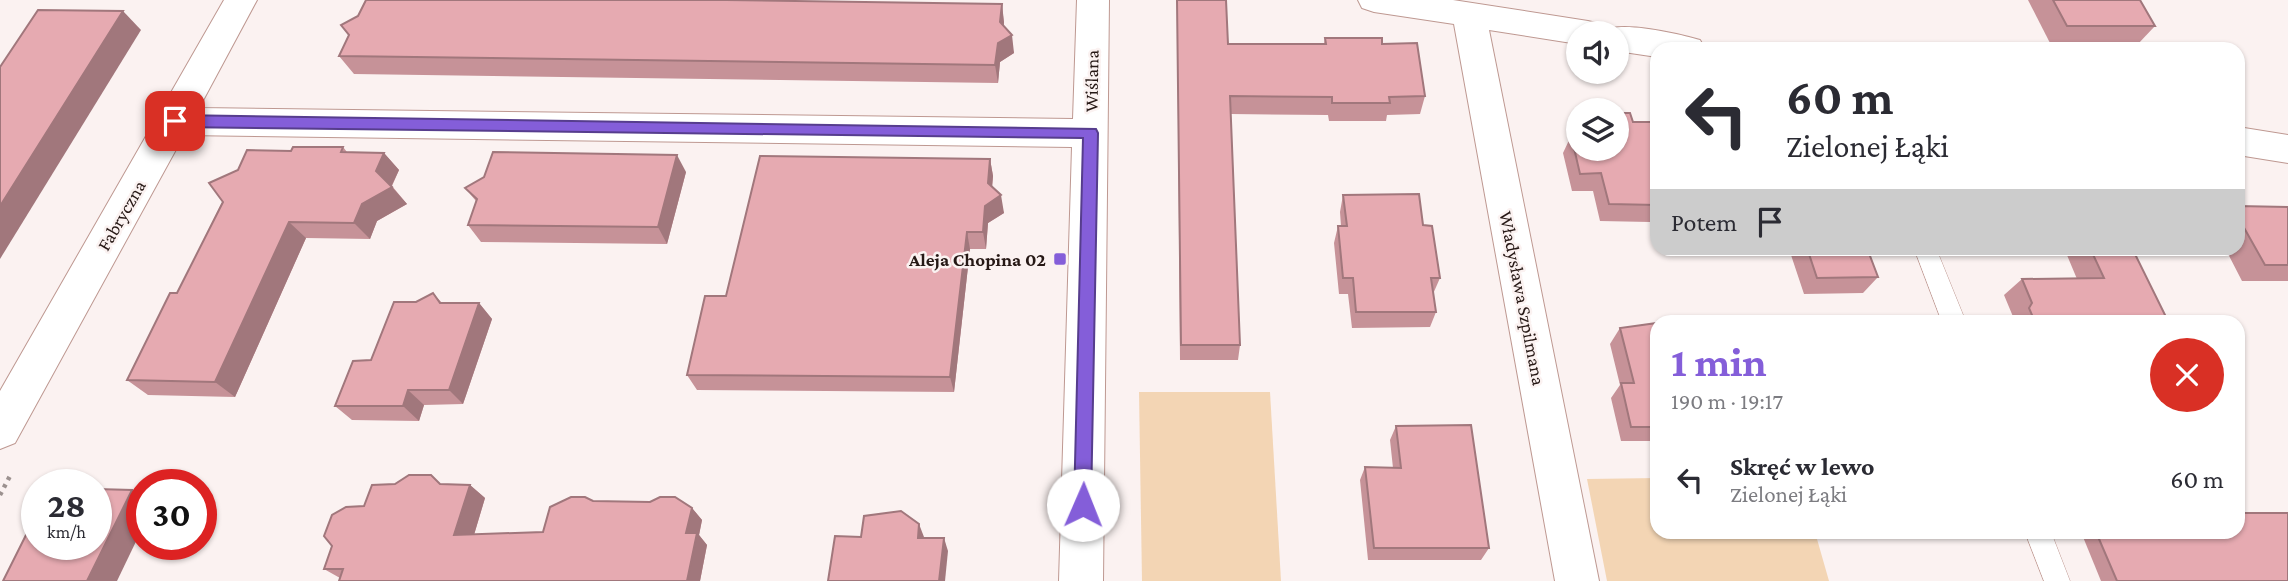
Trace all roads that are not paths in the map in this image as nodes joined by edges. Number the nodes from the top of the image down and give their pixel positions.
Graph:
1 (241, 0) edge
2 (1093, 0) edge
3 (1374, 0) edge
4 (1469, 15) junction
5 (1566, 30) edge
6 (1629, 40) edge
7 (1650, 43) edge
8 (175, 121) junction
9 (1091, 133) junction
10 (2245, 142) edge
11 (2288, 149) edge
12 (1928, 256) edge
13 (1951, 315) edge
14 (0, 430) edge
15 (2041, 539) edge
16 (1081, 581) edge
17 (1577, 581) edge
18 (2057, 581) edge

1 - 8 street, Fabryczna
2 - 9 street, Wiślana
3 - 4 street
4 - 5 street
4 - 17 street, Władysława Szpilmana
6 - 7 street
8 - 9 street
8 - 14 street, Fabryczna
9 - 16 street, Wiślana
10 - 11 street
12 - 13 lane
15 - 18 lane

